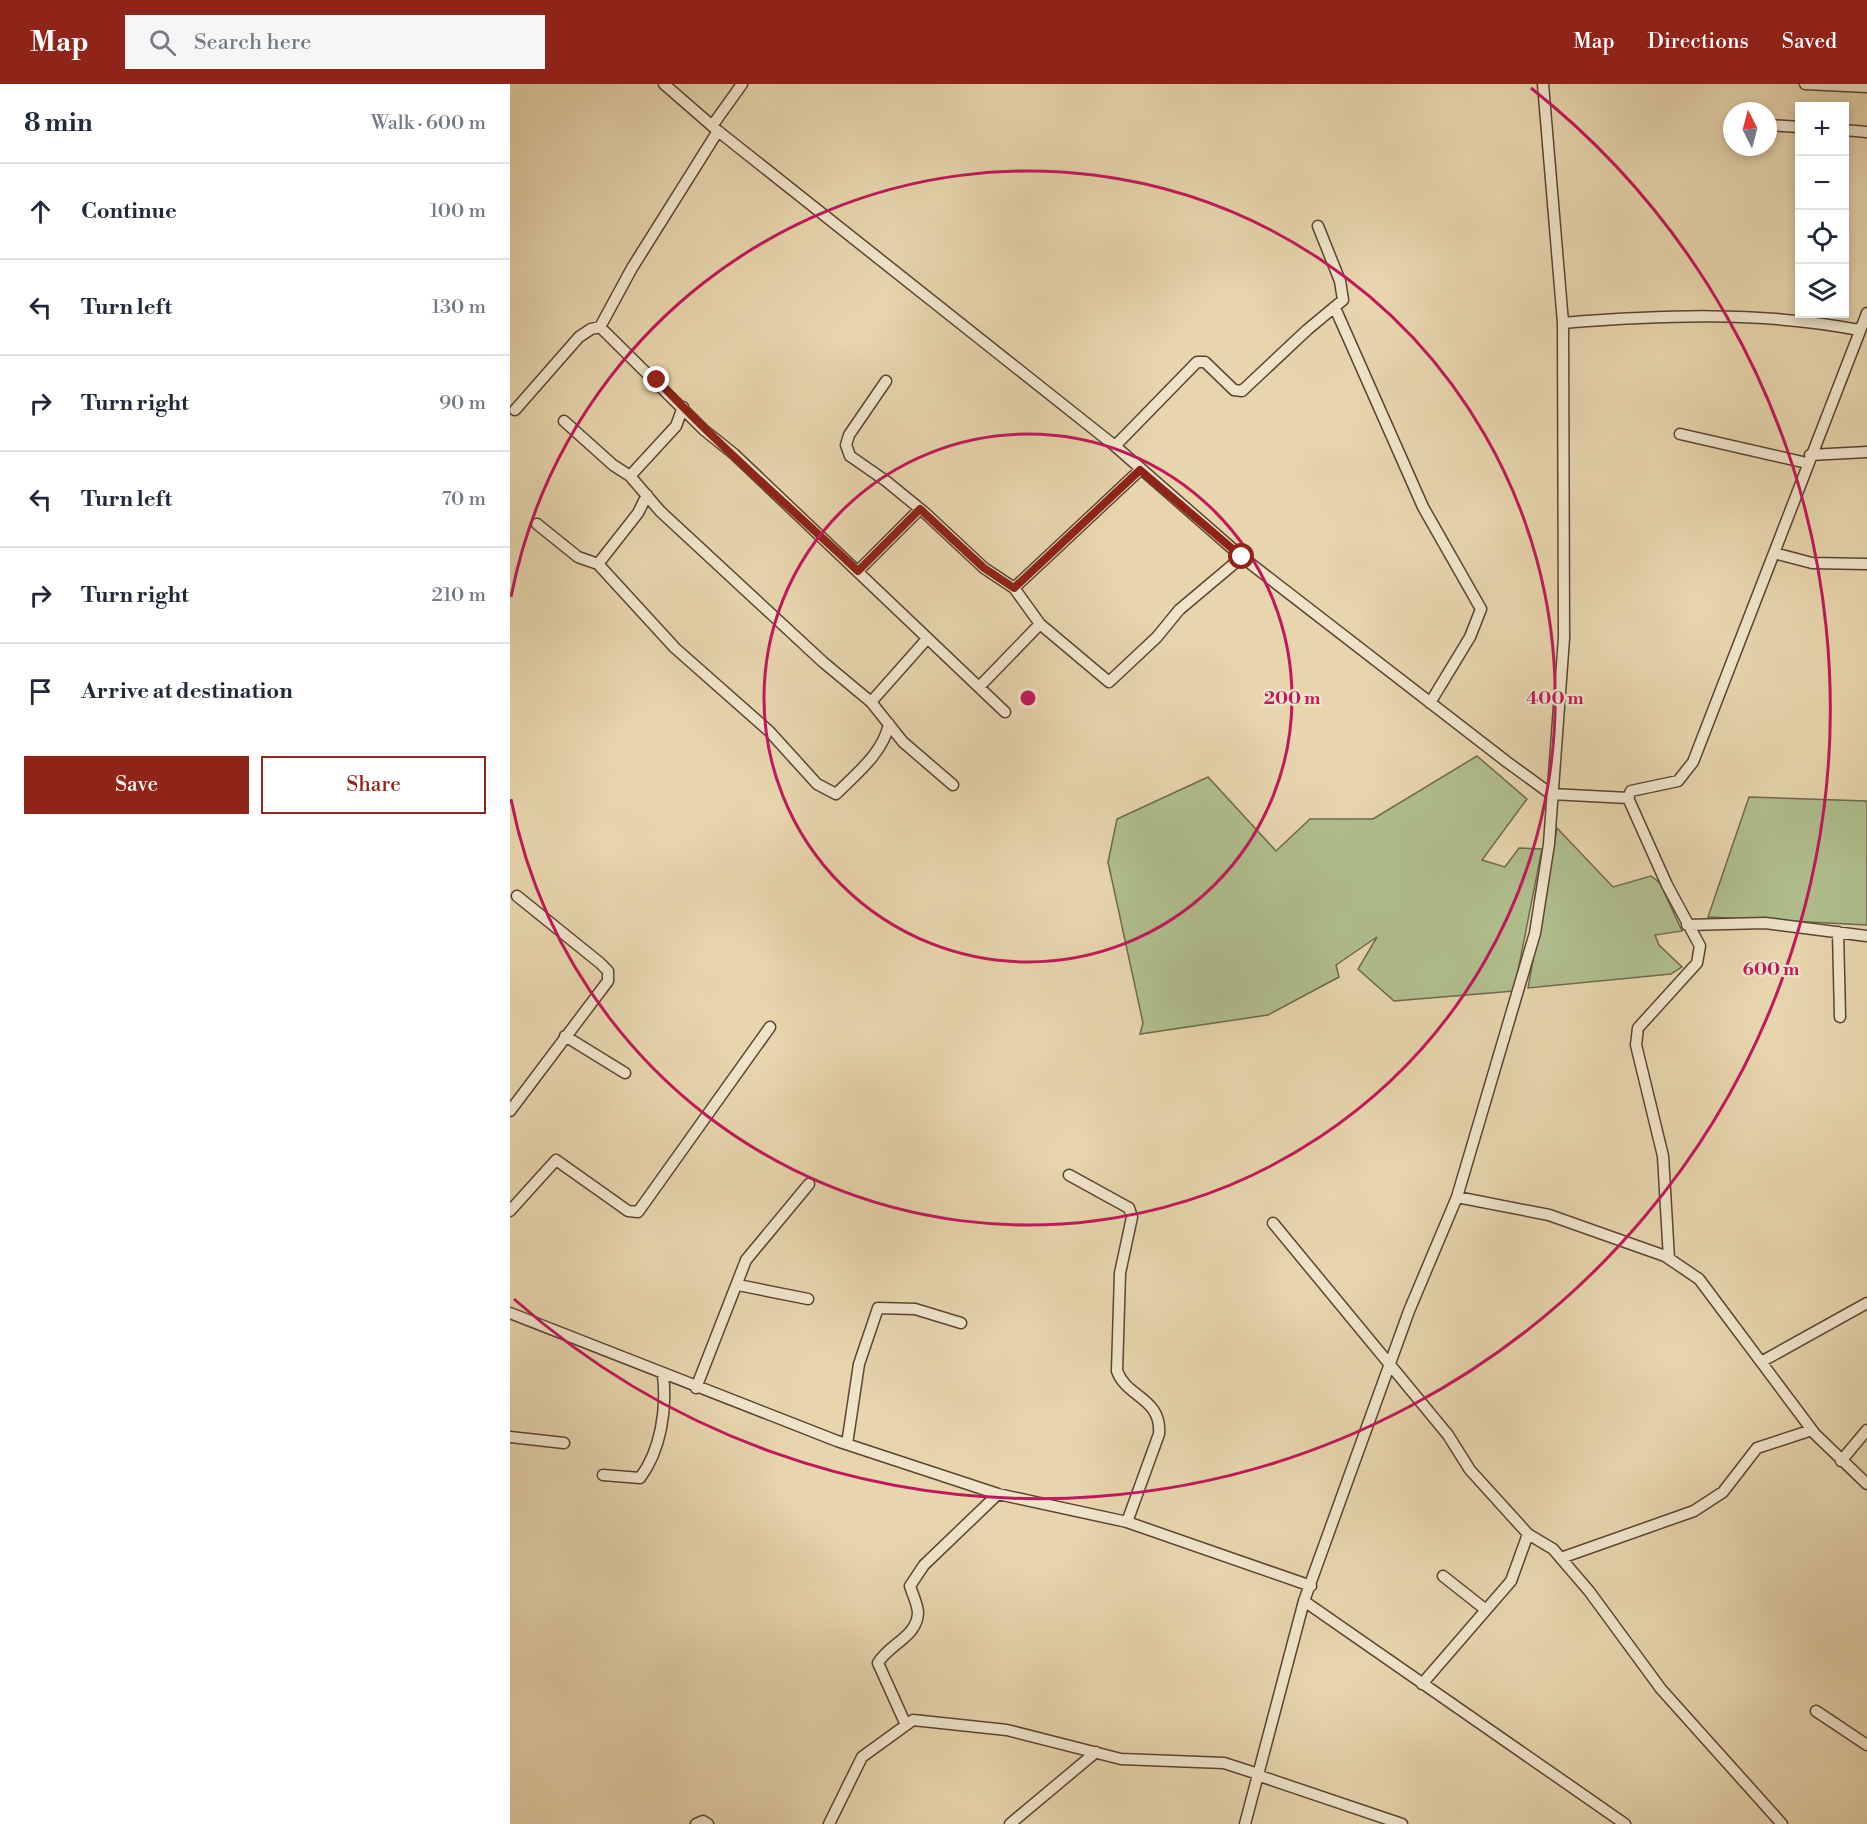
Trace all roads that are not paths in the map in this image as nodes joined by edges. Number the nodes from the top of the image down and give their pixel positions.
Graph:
1 (664, 84) edge
2 (742, 84) edge
3 (1543, 84) edge
4 (1805, 84) edge
5 (1867, 87) edge
6 (1777, 126) edge
7 (1795, 127) edge
8 (715, 129) junction
9 (1849, 130) edge
10 (1867, 132) edge
11 (1318, 226) dead end
12 (1335, 308) junction
13 (1867, 313) edge
14 (1563, 323) junction
15 (600, 327) junction
16 (1859, 330) junction
17 (886, 381) dead end
18 (682, 407) junction
19 (515, 410) dead end
20 (564, 421) dead end
21 (1680, 434) dead end
22 (1115, 446) junction
23 (1867, 452) edge
24 (1809, 459) junction
25 (1140, 470) junction
26 (630, 476) junction
27 (647, 495) junction
28 (920, 509) junction
29 (537, 524) dead end
30 (1774, 552) junction
31 (1242, 557) junction
32 (598, 564) junction
33 (1867, 564) edge
34 (858, 571) junction
35 (1014, 588) junction
36 (1040, 624) junction
37 (926, 640) junction
38 (979, 687) junction
39 (871, 702) junction
40 (1430, 703) junction
41 (1005, 712) dead end
42 (890, 724) junction
43 (953, 786) dead end
44 (1551, 794) junction
45 (1628, 798) junction
46 (517, 896) dead end
47 (1687, 925) junction
48 (1838, 932) junction
49 (1867, 936) edge
50 (1840, 1017) dead end
51 (770, 1027) dead end
52 (565, 1036) junction
53 (625, 1073) dead end
54 (510, 1111) edge
55 (1069, 1175) dead end
56 (809, 1184) dead end
57 (1457, 1197) junction
58 (510, 1211) edge
59 (1273, 1223) dead end
60 (1669, 1259) junction
61 (738, 1285) junction
62 (808, 1299) dead end
63 (1867, 1303) edge
64 (510, 1313) edge
65 (961, 1323) dead end
66 (1761, 1362) junction
67 (1390, 1365) junction
68 (663, 1375) junction
69 (696, 1388) junction
70 (1812, 1430) junction
71 (1867, 1430) edge
72 (510, 1437) edge
73 (564, 1443) dead end
74 (847, 1444) junction
75 (1841, 1461) junction
76 (603, 1475) dead end
77 (1867, 1484) edge
78 (998, 1494) junction
79 (1127, 1522) junction
80 (1528, 1534) junction
81 (1561, 1558) junction
82 (1443, 1576) dead end
83 (1311, 1586) junction
84 (1304, 1601) junction
85 (1486, 1610) junction
86 (1422, 1684) junction
87 (1816, 1711) dead end
88 (906, 1725) junction
89 (1867, 1745) edge
90 (1096, 1752) junction
91 (1257, 1775) junction
92 (1612, 1820) edge
93 (696, 1824) edge
94 (708, 1824) edge
95 (829, 1824) edge
96 (1010, 1824) edge
97 (1245, 1824) edge
98 (1402, 1824) edge
99 (1625, 1824) edge
100 (1782, 1824) edge

1 - 8 street
2 - 8 street
3 - 14 street
4 - 5 street
6 - 7 street
8 - 15 street
8 - 22 street
9 - 10 street
11 - 12 street
12 - 22 street
12 - 40 street
13 - 16 street
14 - 16 street
14 - 44 street
15 - 18 street
15 - 19 street
16 - 24 street
17 - 28 street
18 - 26 street
18 - 34 street
20 - 26 street
21 - 24 street
22 - 25 street
23 - 24 street
24 - 30 street
25 - 31 street
25 - 35 street
26 - 27 street
27 - 32 street
27 - 39 street
28 - 34 street
28 - 35 street
29 - 32 street
30 - 33 street
30 - 45 street
31 - 36 street
31 - 40 street
32 - 42 street
34 - 37 street
35 - 36 street
36 - 38 street
37 - 38 street
37 - 39 street
38 - 41 street
39 - 42 street
40 - 44 street
42 - 43 street
44 - 45 street
44 - 57 street
45 - 47 street
46 - 52 street
47 - 48 street
47 - 60 street
48 - 49 street
48 - 50 street
51 - 58 street
52 - 53 street
52 - 54 street
55 - 79 street
56 - 61 street
57 - 60 street
57 - 67 street
59 - 67 street
60 - 66 street
61 - 62 street
61 - 69 street
63 - 66 street
64 - 68 street
65 - 74 street
66 - 70 street
67 - 80 street
67 - 83 street
68 - 69 street
68 - 76 street
69 - 74 street
70 - 75 street
70 - 81 street
71 - 75 street
72 - 73 street
74 - 78 street
75 - 77 street
78 - 79 street
78 - 88 street
79 - 83 street
80 - 81 street
80 - 85 street
81 - 100 street
82 - 85 street
83 - 84 street
84 - 86 street
84 - 91 street
85 - 86 street
86 - 92 street
87 - 89 street
88 - 90 street
88 - 95 street
90 - 91 street
90 - 96 street
91 - 97 street
91 - 98 street
92 - 99 street
93 - 94 street

